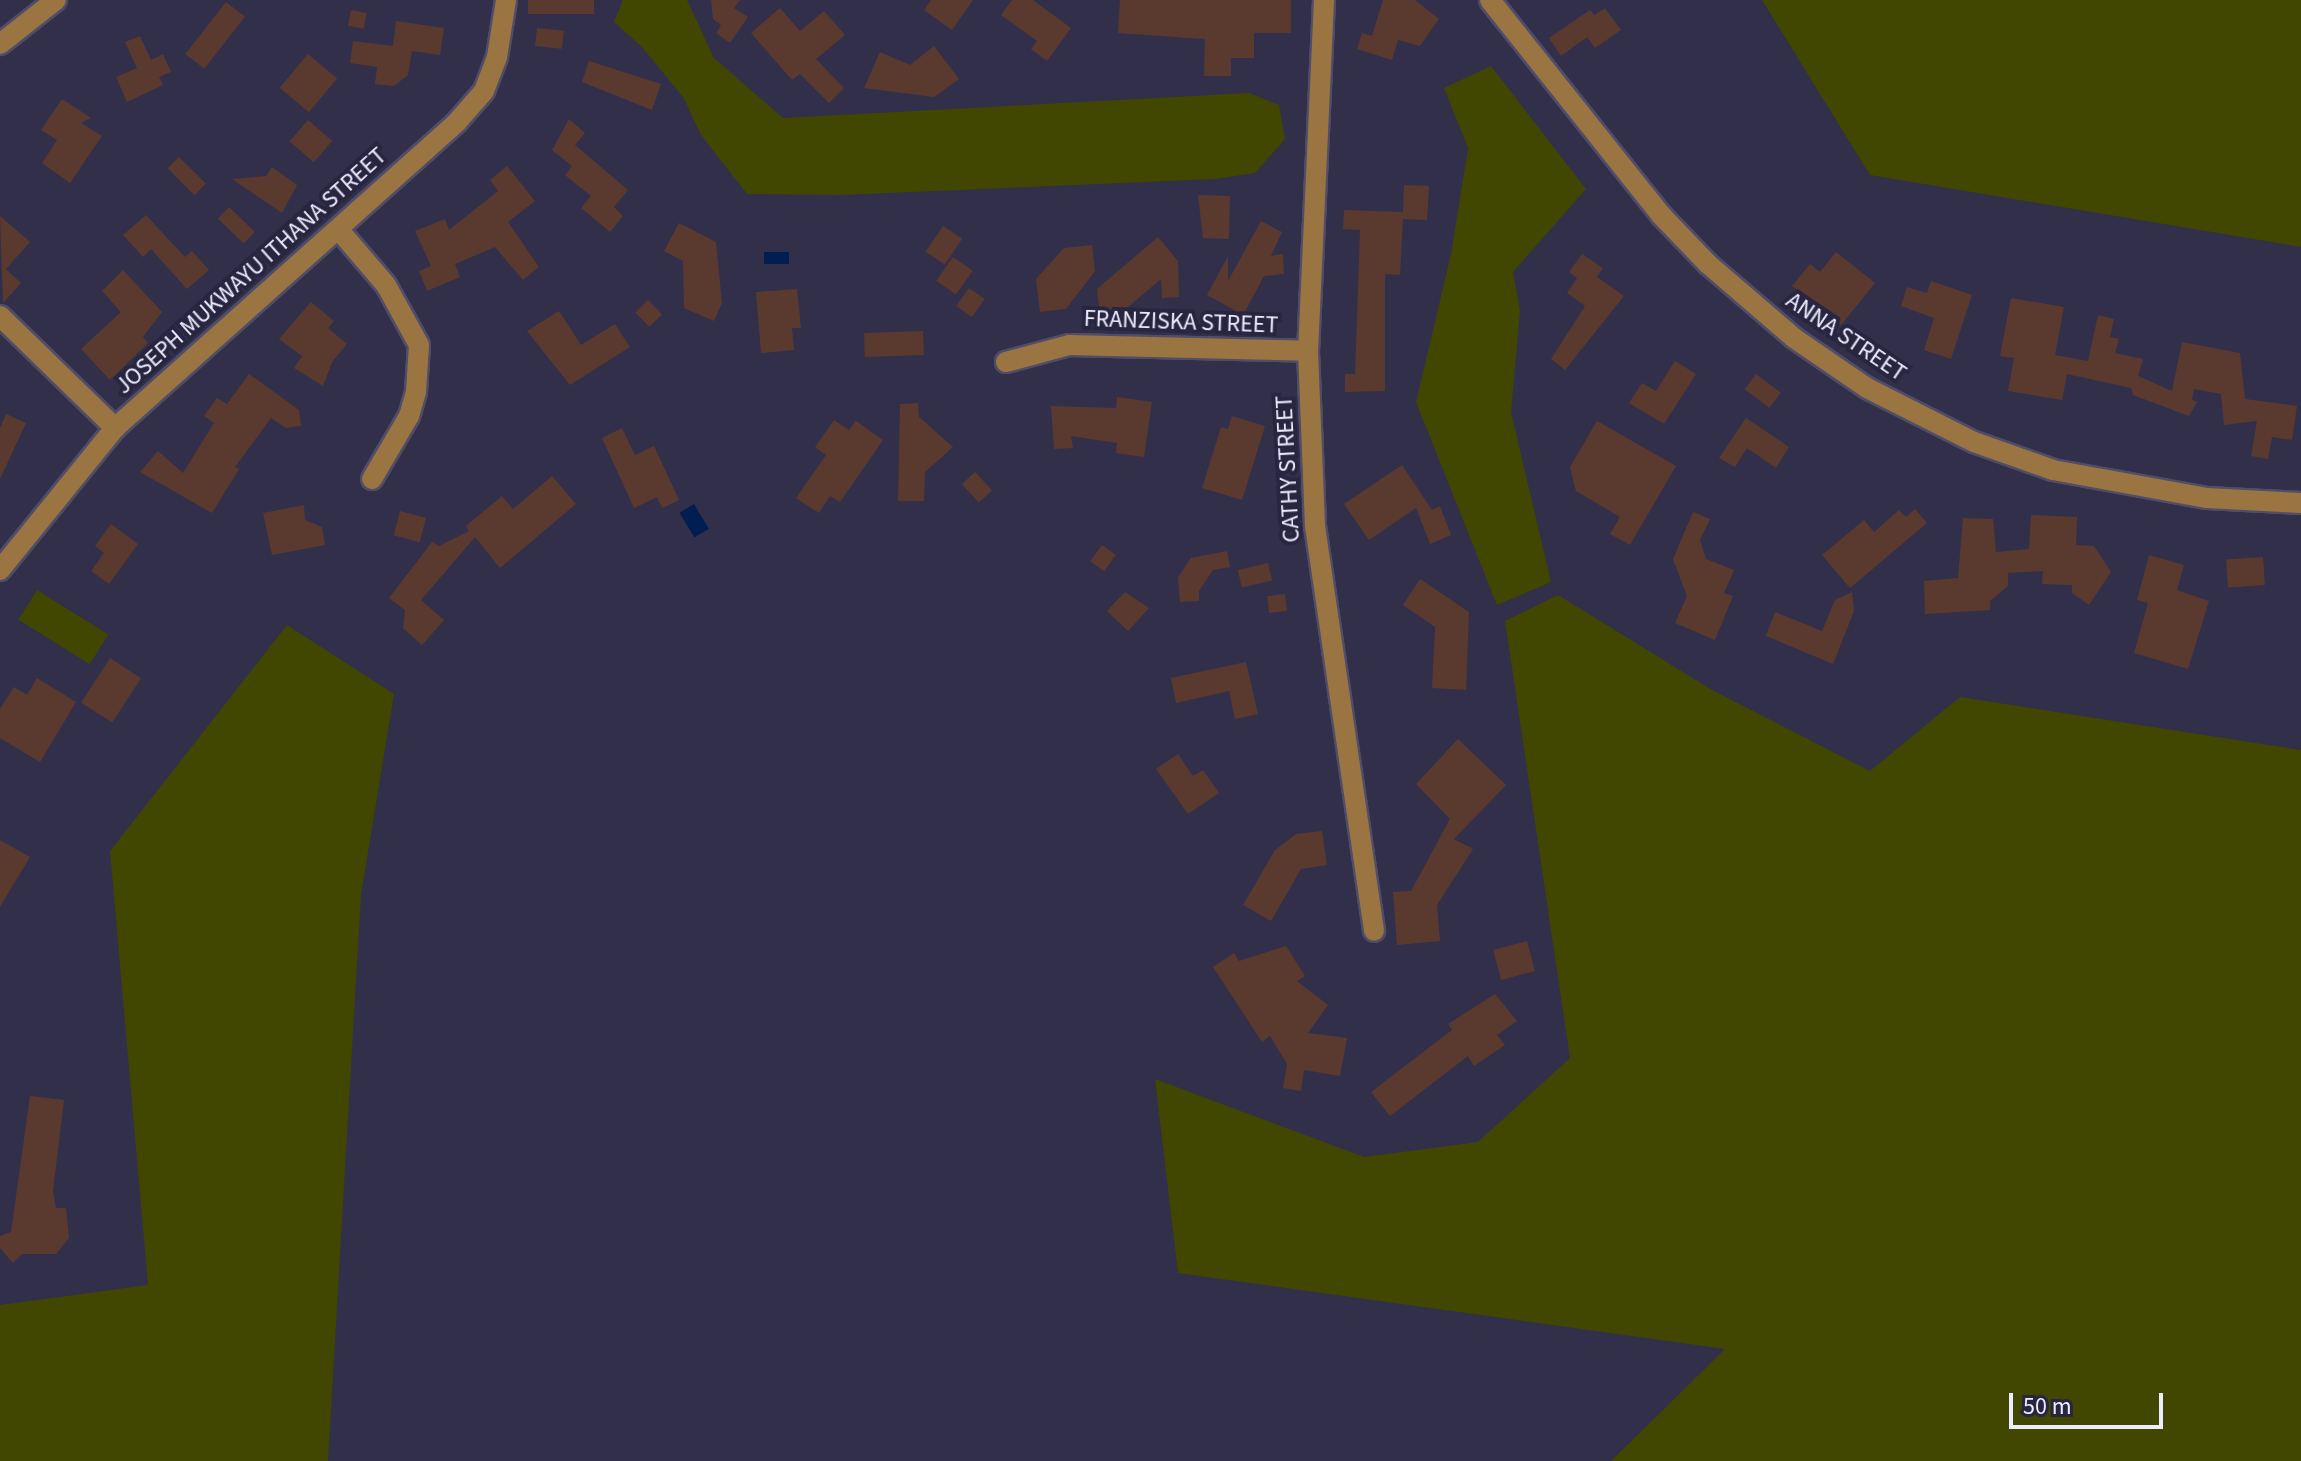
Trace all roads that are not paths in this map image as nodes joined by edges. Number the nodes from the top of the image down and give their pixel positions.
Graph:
1 (56, 0) edge
2 (506, 0) edge
3 (1324, 0) edge
4 (1490, 0) edge
5 (0, 44) edge
6 (339, 230) junction
7 (0, 316) edge
8 (1308, 351) junction
9 (1006, 362) dead end
10 (115, 428) junction
11 (372, 479) dead end
12 (2301, 503) edge
13 (0, 570) edge
14 (1374, 931) dead end

1 - 5 street
2 - 6 street, JOSEPH MUKWAYU ITHANA STREET
3 - 8 street, CATHY STREET
4 - 12 street, ANNA STREET
6 - 10 street, JOSEPH MUKWAYU ITHANA STREET
6 - 11 street
7 - 10 street
8 - 9 street, FRANZISKA STREET
8 - 14 street, CATHY STREET
10 - 13 street, JOSEPH MUKWAYU ITHANA STREET

